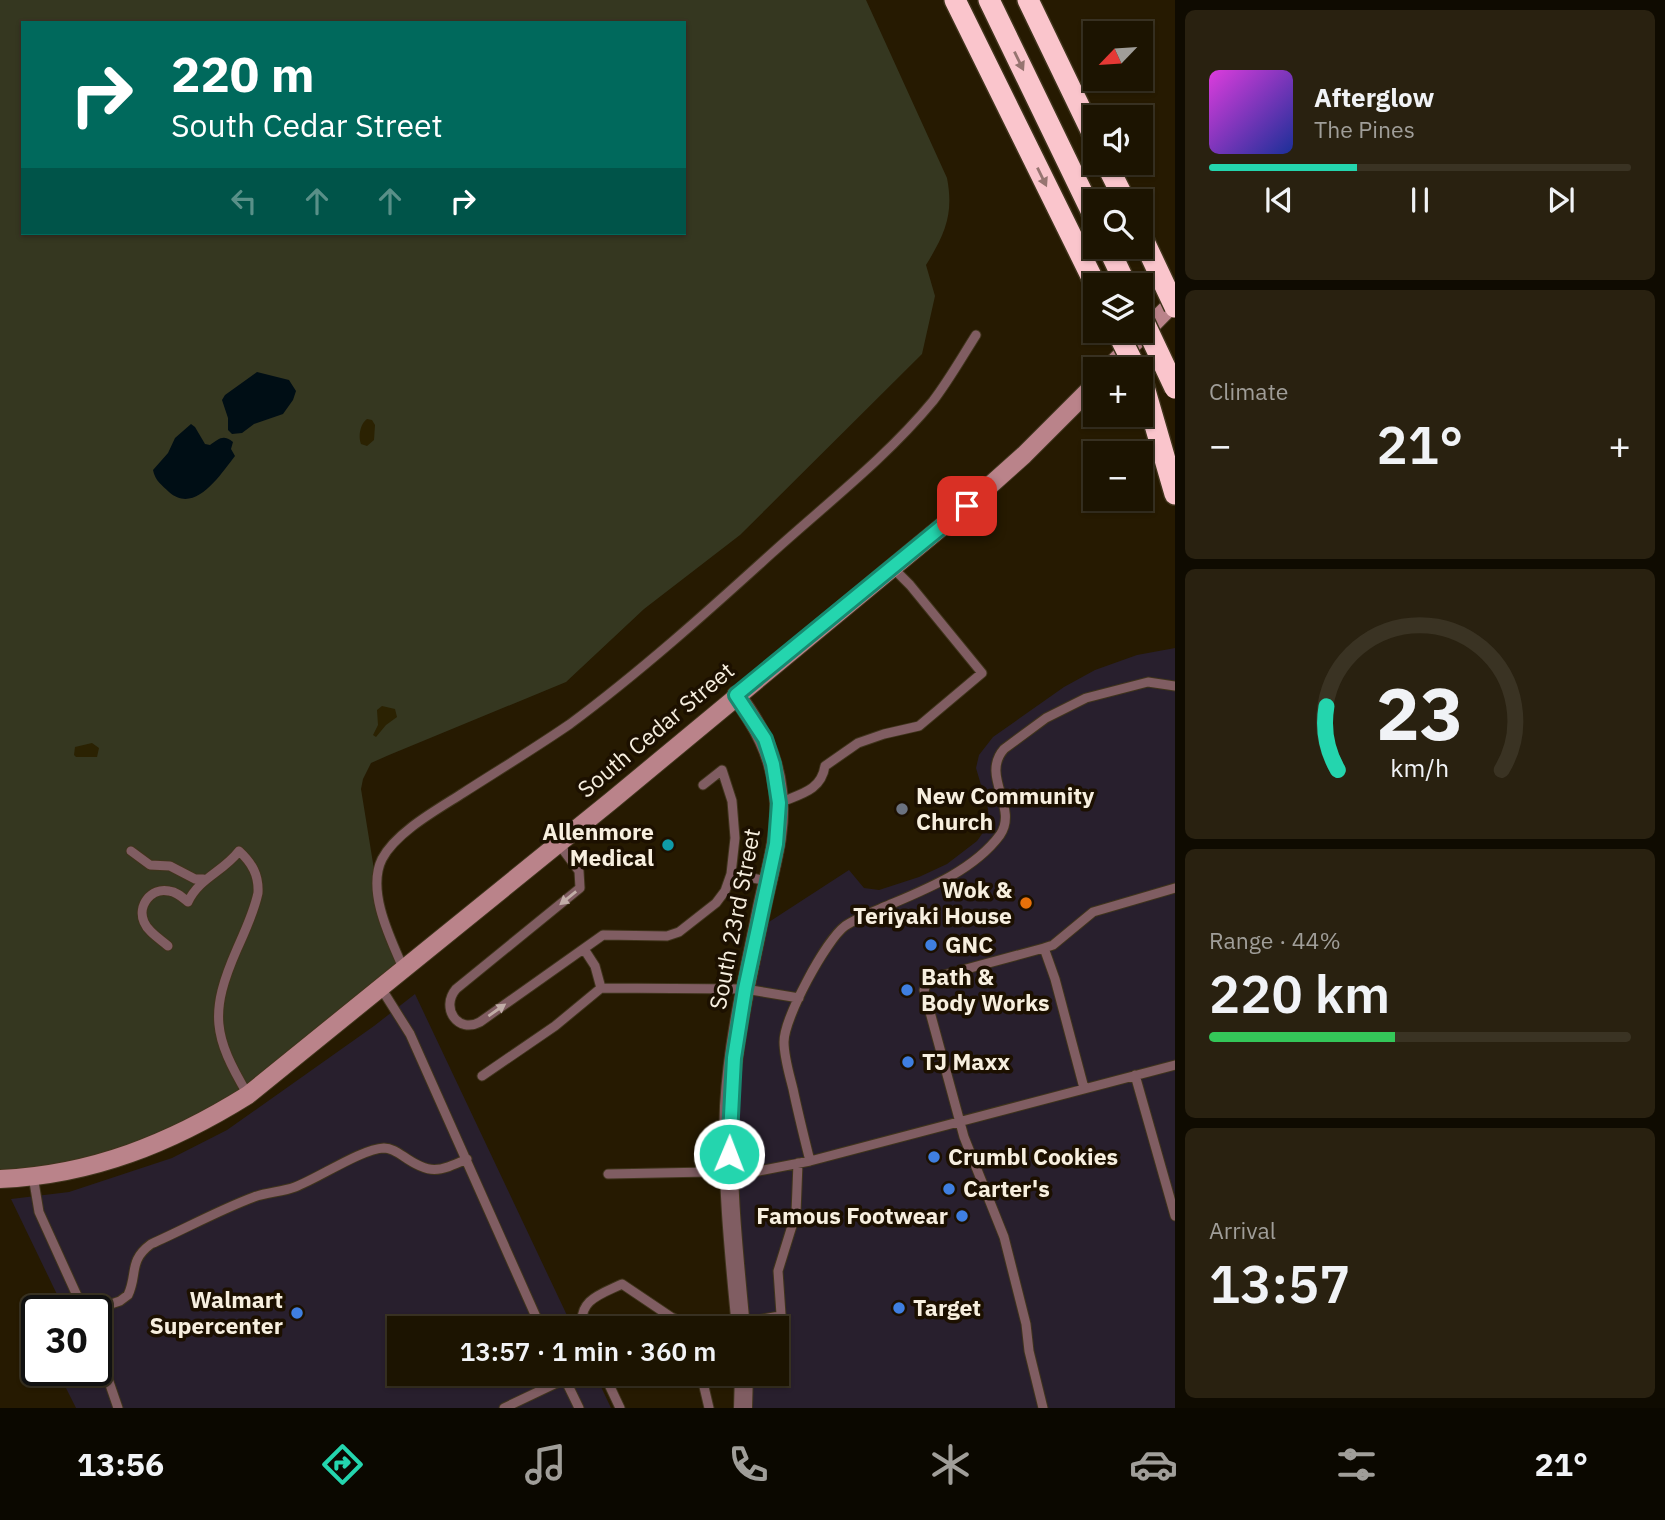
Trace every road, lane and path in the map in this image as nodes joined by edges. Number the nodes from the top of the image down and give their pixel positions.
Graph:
1 (955, 0) edge
2 (989, 0) edge
3 (1028, 0) edge
4 (1083, 114) edge
5 (1083, 194) edge
6 (1152, 259) edge
7 (1090, 273) edge
8 (1175, 301) edge
9 (1175, 307) edge
10 (1153, 316) edge
11 (1153, 333) edge
12 (976, 335) dead end
13 (1129, 343) edge
14 (1118, 357) edge
15 (1175, 388) edge
16 (1083, 396) edge
17 (1153, 410) edge
18 (1165, 438) edge
19 (1175, 494) edge
20 (892, 567) junction
21 (1175, 686) edge
22 (736, 695) junction
23 (703, 786) dead end
24 (779, 803) junction
25 (558, 843) junction
26 (131, 851) dead end
27 (731, 874) junction
28 (204, 880) junction
29 (768, 881) junction
30 (1175, 888) edge
31 (168, 946) dead end
32 (1044, 948) junction
33 (584, 949) junction
34 (404, 970) junction
35 (381, 988) junction
36 (601, 988) junction
37 (745, 989) junction
38 (799, 998) junction
39 (1175, 1065) edge
40 (1135, 1075) junction
41 (482, 1076) dead end
42 (1083, 1088) junction
43 (248, 1095) junction
44 (961, 1122) junction
45 (467, 1159) junction
46 (810, 1161) junction
47 (798, 1163) junction
48 (729, 1171) junction
49 (608, 1174) dead end
50 (33, 1175) junction
51 (0, 1179) edge
52 (1175, 1216) edge
53 (77, 1295) edge
54 (112, 1304) edge
55 (536, 1316) edge
56 (582, 1316) edge
57 (670, 1316) edge
58 (739, 1316) edge
59 (780, 1316) edge
60 (110, 1386) edge
61 (545, 1386) edge
62 (569, 1386) edge
63 (610, 1386) edge
64 (704, 1386) edge
65 (744, 1386) edge
66 (118, 1408) edge
67 (504, 1408) edge
68 (579, 1408) edge
69 (620, 1408) edge
70 (709, 1408) edge
71 (743, 1408) edge
72 (1043, 1408) edge

1 -> 7 highway
2 -> 5 highway
3 - 4 highway
6 - 9 highway, bridge
8 - 10 main road
11 - 15 highway, bridge
12 - 34 lane
13 - 14 main road
16 - 20 main road, South Cedar Street
17 - 18 highway
18 - 19 highway
20 - 22 main road, South Cedar Street
20 - 24 lane
21 - 38 lane
22 - 24 street, South 23rd Street
22 - 25 main road, South Cedar Street
23 - 27 lane
24 - 29 street, South 23rd Street
25 -> 33 lane
25 - 34 main road, South Cedar Street
26 - 28 lane
27 - 29 lane
27 - 33 lane
28 - 31 lane
28 - 43 lane
29 - 37 street, South 23rd Street
30 - 32 lane
32 - 42 lane
32 - 44 lane
33 - 36 lane
34 - 35 main road, South Cedar Street
35 - 43 main road, South Cedar Street
35 - 45 lane
36 - 37 lane
36 - 41 lane
37 - 38 lane
37 - 48 street, South 23rd Street
38 - 46 lane
39 - 40 lane
40 - 42 lane
40 - 52 lane
42 - 44 lane
43 - 50 main road, South Cedar Street
44 - 46 lane
44 - 72 lane
45 - 54 lane
45 - 55 lane
46 - 47 lane
47 - 48 lane
47 - 59 lane
48 - 49 lane
48 - 58 street, South 23rd Street
50 - 51 main road, South Cedar Street
50 - 53 lane
56 - 57 lane
60 - 66 lane
61 - 67 lane
62 - 68 lane
63 - 69 lane
64 - 70 lane
65 - 71 street

